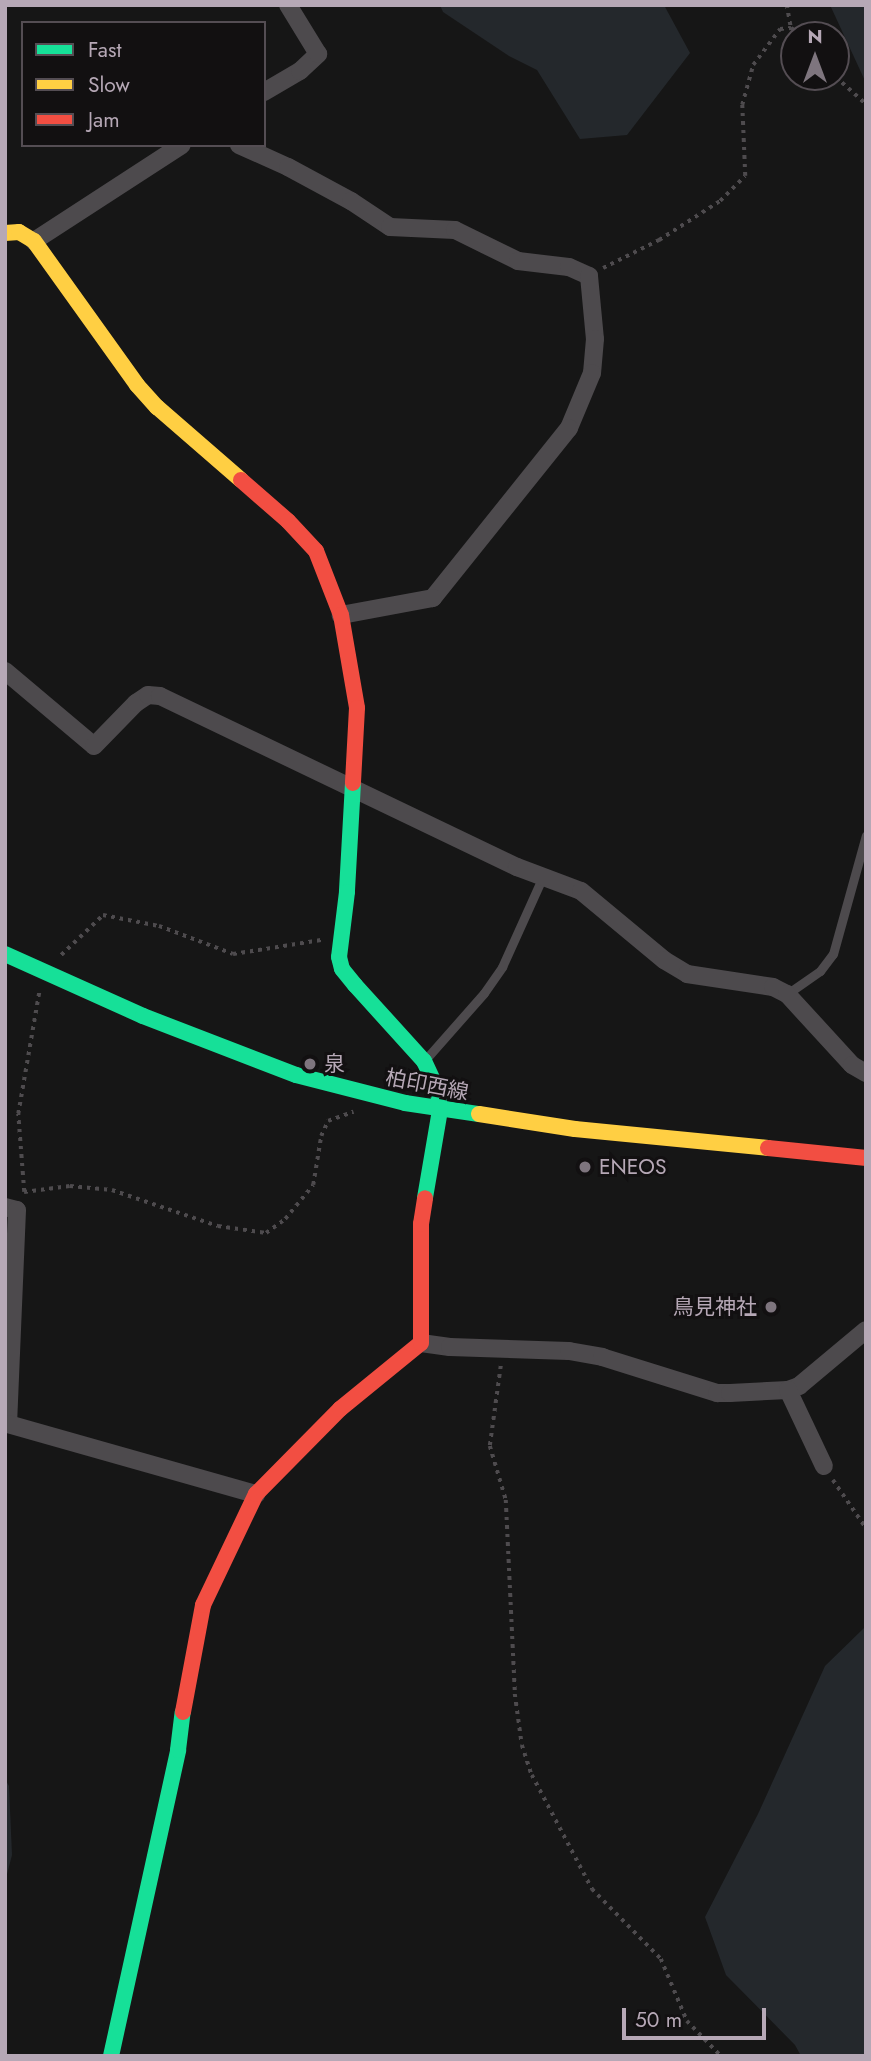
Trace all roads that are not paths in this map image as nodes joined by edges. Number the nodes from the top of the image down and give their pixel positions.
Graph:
1 (288, 5) edge
2 (266, 91) edge
3 (179, 147) edge
4 (243, 147) edge
5 (5, 233) edge
6 (34, 241) junction
7 (341, 615) junction
8 (5, 671) edge
9 (352, 785) junction
10 (866, 835) edge
11 (543, 876) junction
12 (5, 954) edge
13 (787, 994) junction
14 (424, 1061) junction
15 (866, 1073) edge
16 (440, 1110) junction
17 (866, 1158) edge
18 (11, 1209) edge
19 (866, 1330) edge
20 (421, 1343) junction
21 (789, 1390) junction
22 (7, 1424) edge
23 (824, 1466) road end
24 (256, 1494) junction
25 (111, 2056) edge

1 - 2 street
3 - 6 street
4 - 7 street
5 - 6 street
6 - 7 street
7 - 9 street
8 - 9 street
9 - 11 street
9 - 14 street
10 - 13 lane
11 - 13 street
11 - 14 lane
12 - 16 street, 柏印西線
13 - 15 street
14 - 16 street
16 - 17 street, 柏印西線
16 - 20 street
18 - 22 street
19 - 21 street
20 - 21 street
20 - 24 street
21 - 23 street
22 - 24 street
24 - 25 street

